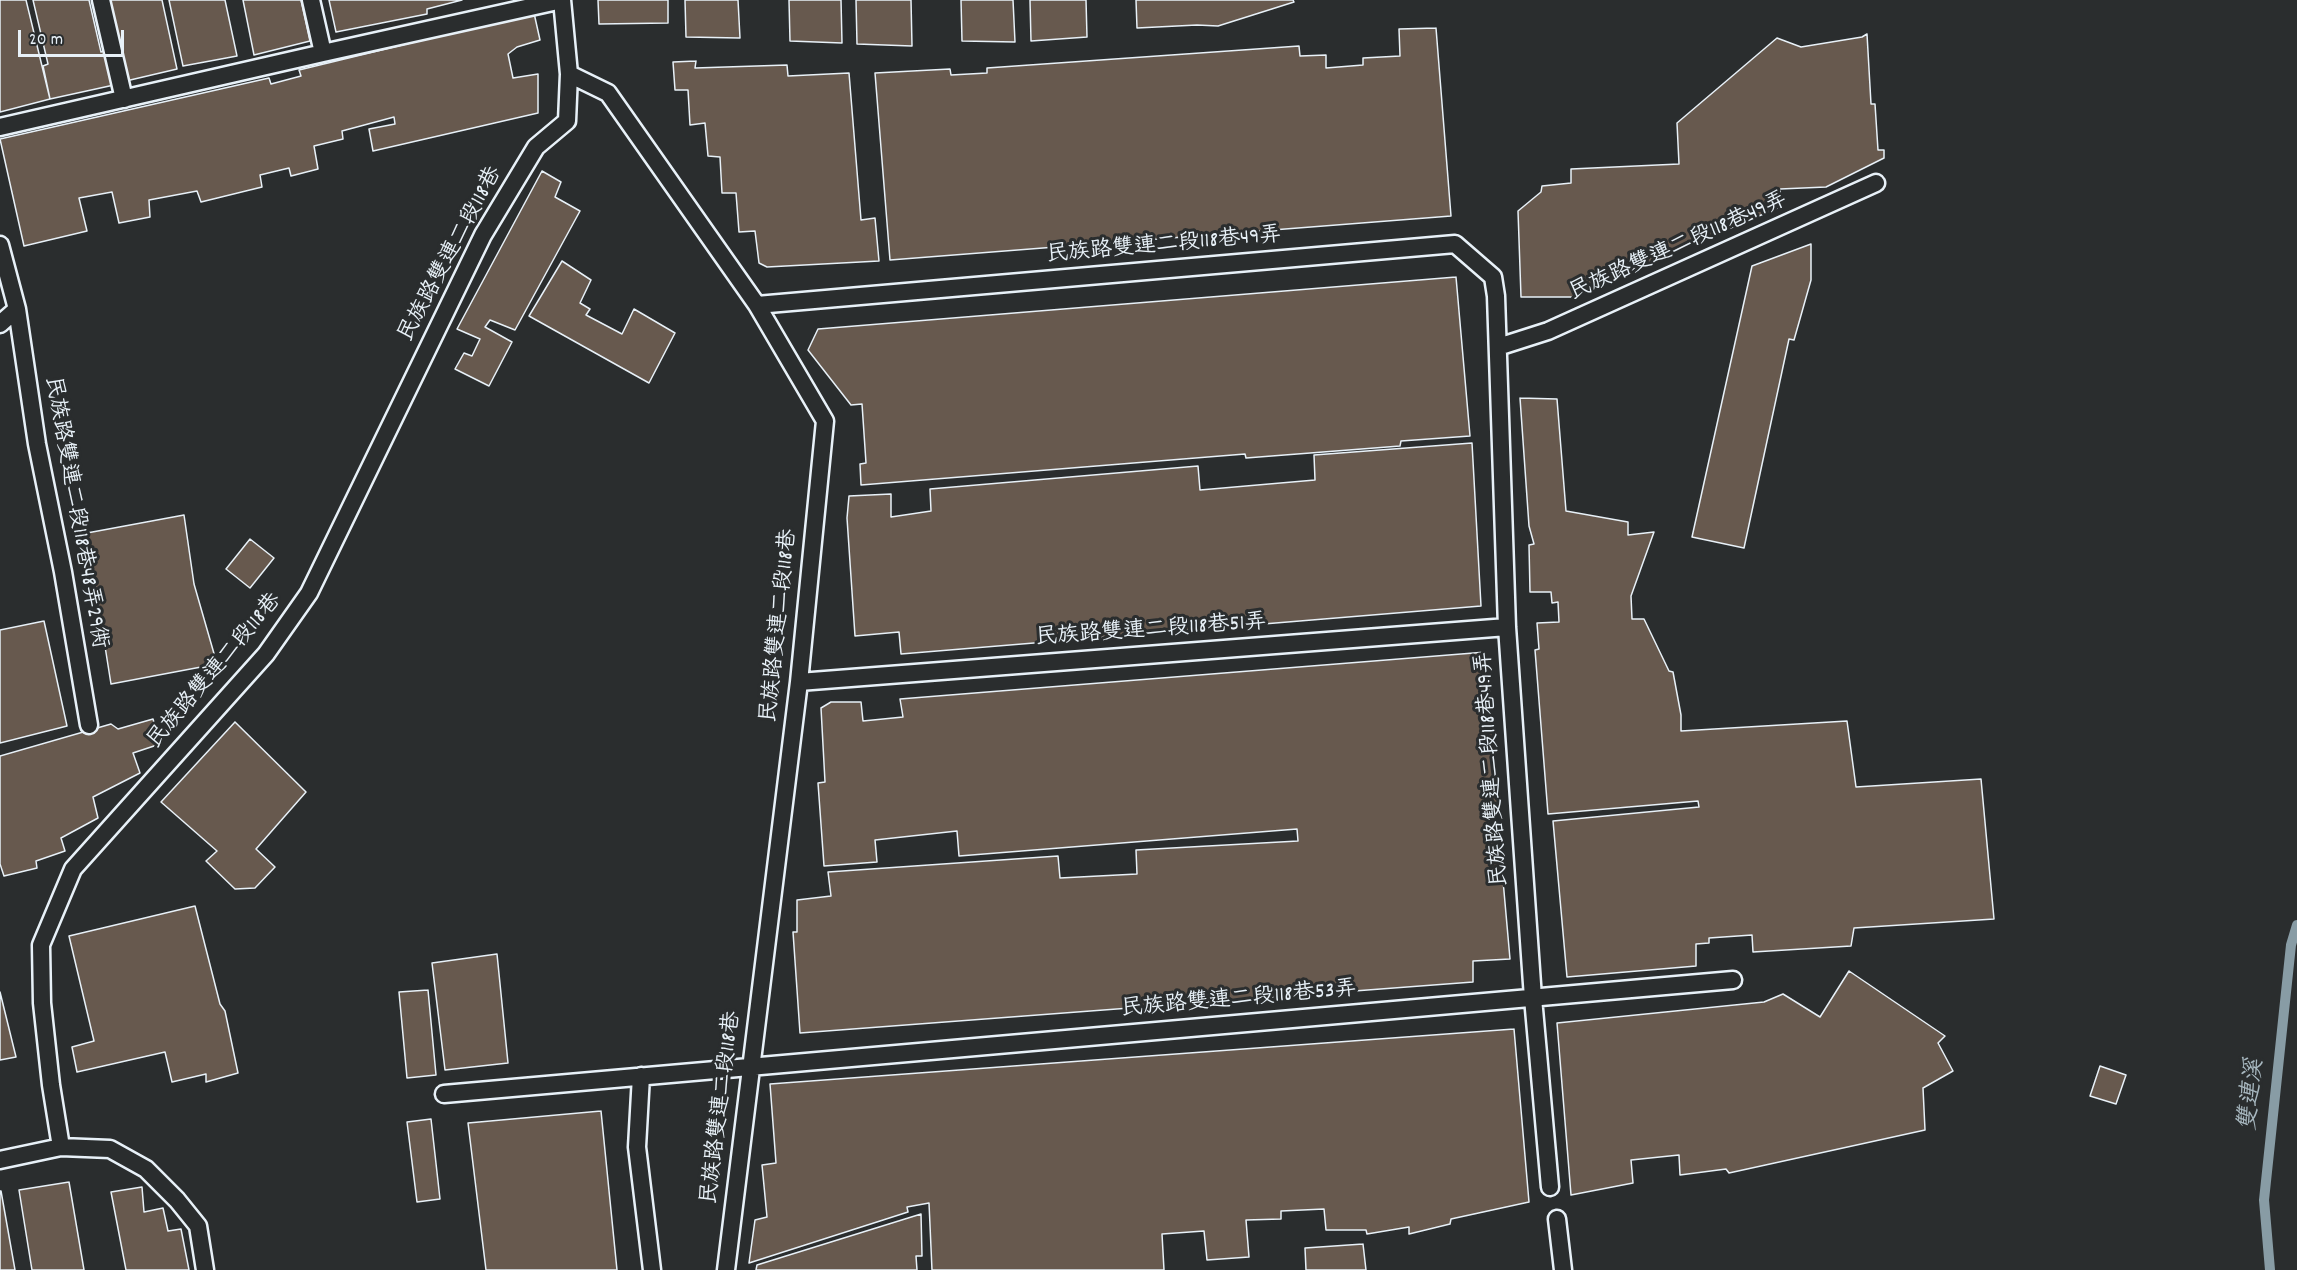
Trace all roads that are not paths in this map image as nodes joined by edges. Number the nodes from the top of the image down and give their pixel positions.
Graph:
1 (101, 0) edge
2 (311, 0) edge
3 (562, 0) edge
4 (323, 52) junction
5 (568, 74) junction
6 (124, 99) junction
7 (0, 127) edge
8 (1876, 183) dead end
9 (0, 244) edge
10 (757, 306) junction
11 (17, 309) junction
12 (0, 324) edge
13 (1498, 347) junction
14 (1507, 627) junction
15 (799, 682) junction
16 (89, 725) dead end
17 (1733, 980) dead end
18 (1533, 998) junction
19 (750, 1066) junction
20 (641, 1076) junction
21 (444, 1094) dead end
22 (61, 1147) junction
23 (0, 1160) edge
24 (1550, 1186) dead end
25 (1557, 1219) dead end
26 (205, 1270) edge
27 (652, 1270) edge
28 (726, 1270) edge
29 (1563, 1270) edge

1 - 6 lane
2 - 4 lane
3 - 4 lane
3 - 5 lane, 民族路雙連二段118巷
4 - 6 lane
5 - 10 lane, 民族路雙連二段118巷
5 - 22 lane, 民族路雙連二段118巷
6 - 7 lane
8 - 13 lane, 民族路雙連二段118巷49弄
9 - 11 lane, 民族路雙連二段118巷48弄29衖
10 - 13 lane, 民族路雙連二段118巷49弄
10 - 15 lane, 民族路雙連二段118巷
11 - 12 lane
11 - 16 lane, 民族路雙連二段118巷48弄29衖
13 - 14 lane, 民族路雙連二段118巷49弄
14 - 15 lane, 民族路雙連二段118巷51弄
14 - 18 lane, 民族路雙連二段118巷49弄
15 - 19 lane, 民族路雙連二段118巷
17 - 18 lane, 民族路雙連二段118巷53弄
18 - 19 lane, 民族路雙連二段118巷53弄
18 - 24 lane, 民族路雙連二段118巷49弄
19 - 20 lane, 民族路雙連二段118巷53弄
19 - 28 lane, 民族路雙連二段118巷
20 - 21 lane, 民族路雙連二段118巷53弄
20 - 27 lane
22 - 23 lane
22 - 26 lane
25 - 29 lane

